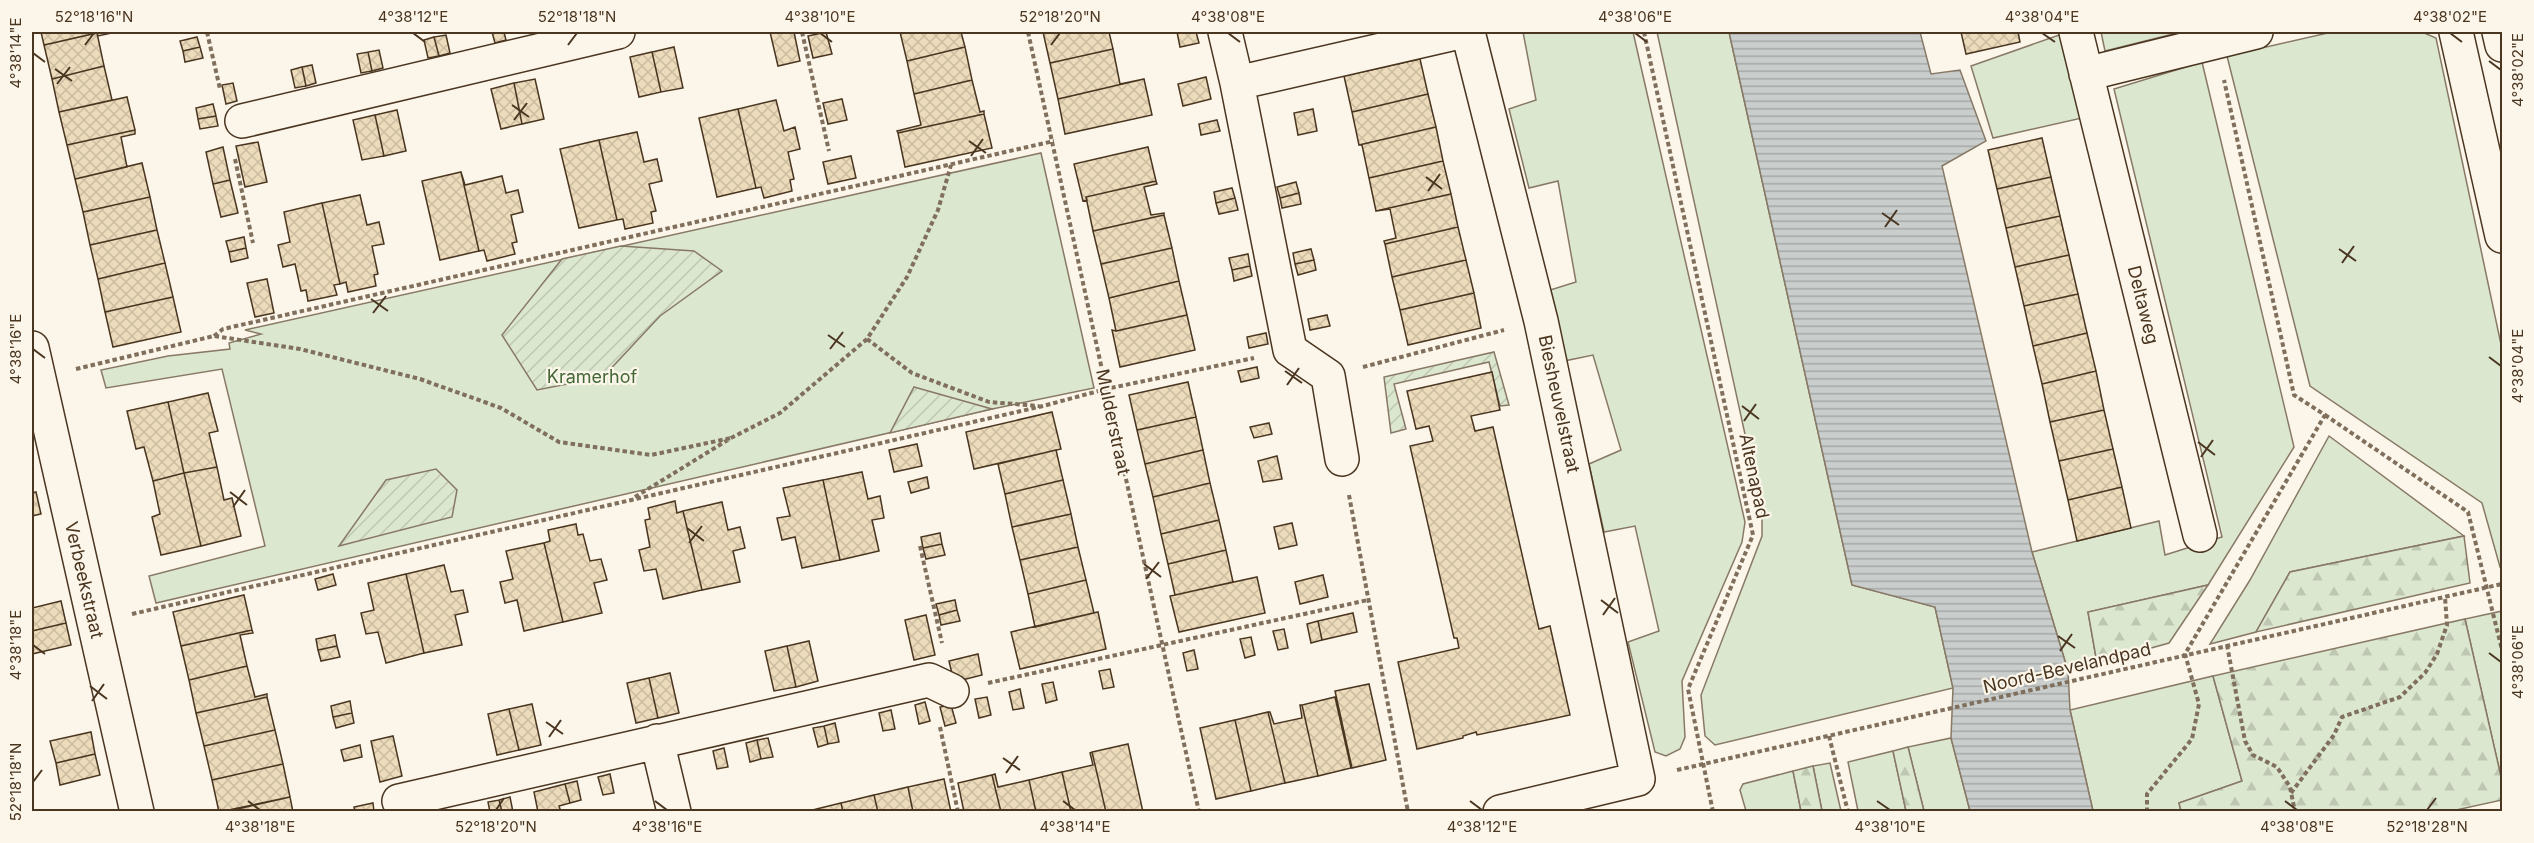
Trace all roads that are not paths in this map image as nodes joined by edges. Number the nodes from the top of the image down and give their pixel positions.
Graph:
1 (618, 32) edge
2 (1225, 32) edge
3 (1460, 32) edge
4 (1468, 32) edge
5 (2076, 32) edge
6 (2256, 32) edge
7 (2456, 32) edge
8 (2499, 32) edge
9 (2502, 45) edge
10 (2086, 74) junction
11 (1237, 83) junction
12 (235, 122) road end
13 (2502, 236) edge
14 (32, 348) edge
15 (1342, 459) road end
16 (2200, 535) dead end
17 (941, 685) road end
18 (657, 741) junction
19 (399, 801) dead end
20 (137, 812) edge
21 (674, 812) edge
22 (1500, 812) edge

1 - 12 street
2 - 11 street
3 - 11 street
4 - 22 street, Biesheuvelstraat
5 - 10 street, Deltaweg
6 - 10 street
7 - 13 street
8 - 9 street
10 - 16 street, Deltaweg
11 - 15 street
14 - 20 street, Verbeekstraat
17 - 18 street
18 - 19 street
18 - 21 street

